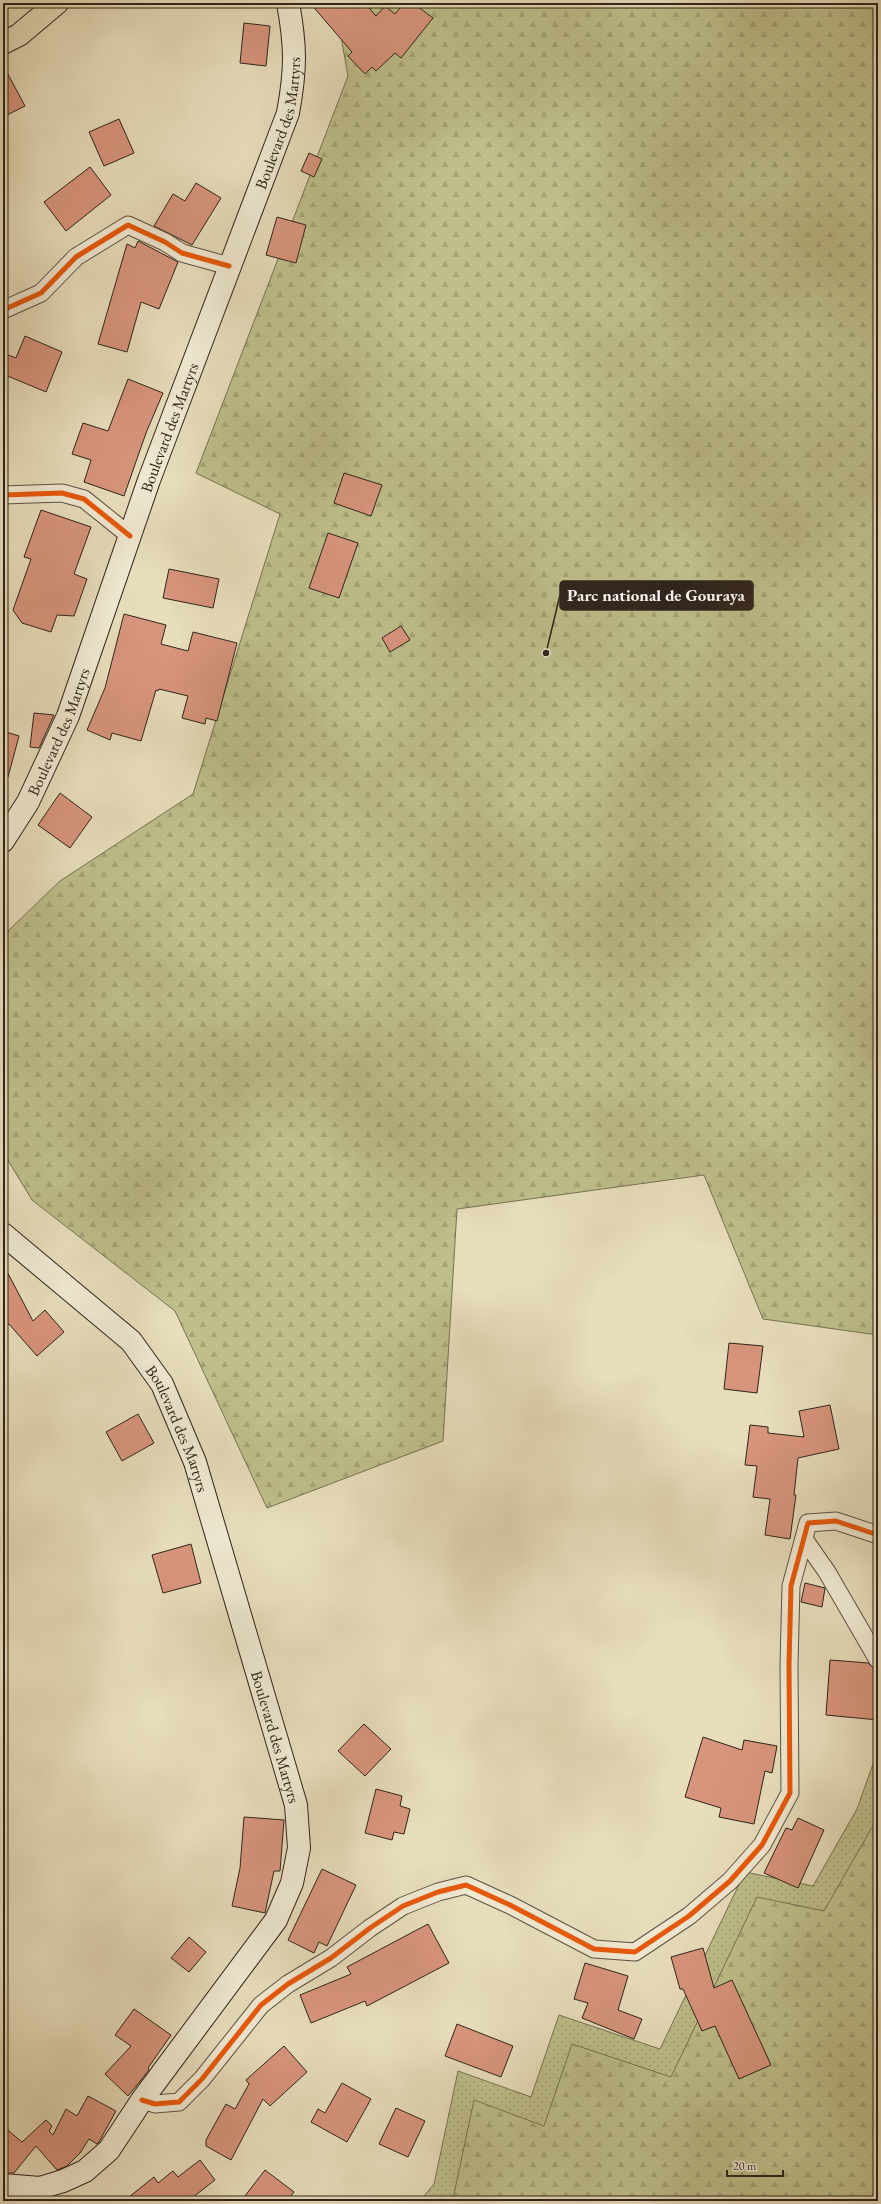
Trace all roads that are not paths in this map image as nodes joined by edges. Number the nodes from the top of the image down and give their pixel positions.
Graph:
1 (57, 3) edge
2 (288, 3) edge
3 (3, 43) edge
4 (228, 266) junction
5 (3, 310) edge
6 (4, 495) edge
7 (130, 536) junction
8 (3, 841) edge
9 (3, 1234) edge
10 (878, 1535) edge
11 (804, 1539) junction
12 (878, 1660) edge
13 (142, 2100) junction
14 (12, 2191) edge

1 - 3 main road
2 - 4 main road, Boulevard des Martyrs
4 - 5 street
4 - 7 main road, Boulevard des Martyrs
6 - 7 street
7 - 8 main road, Boulevard des Martyrs
9 - 13 main road, Boulevard des Martyrs
10 - 11 street
11 - 12 street
11 - 13 street
13 - 14 main road, Boulevard des Martyrs

